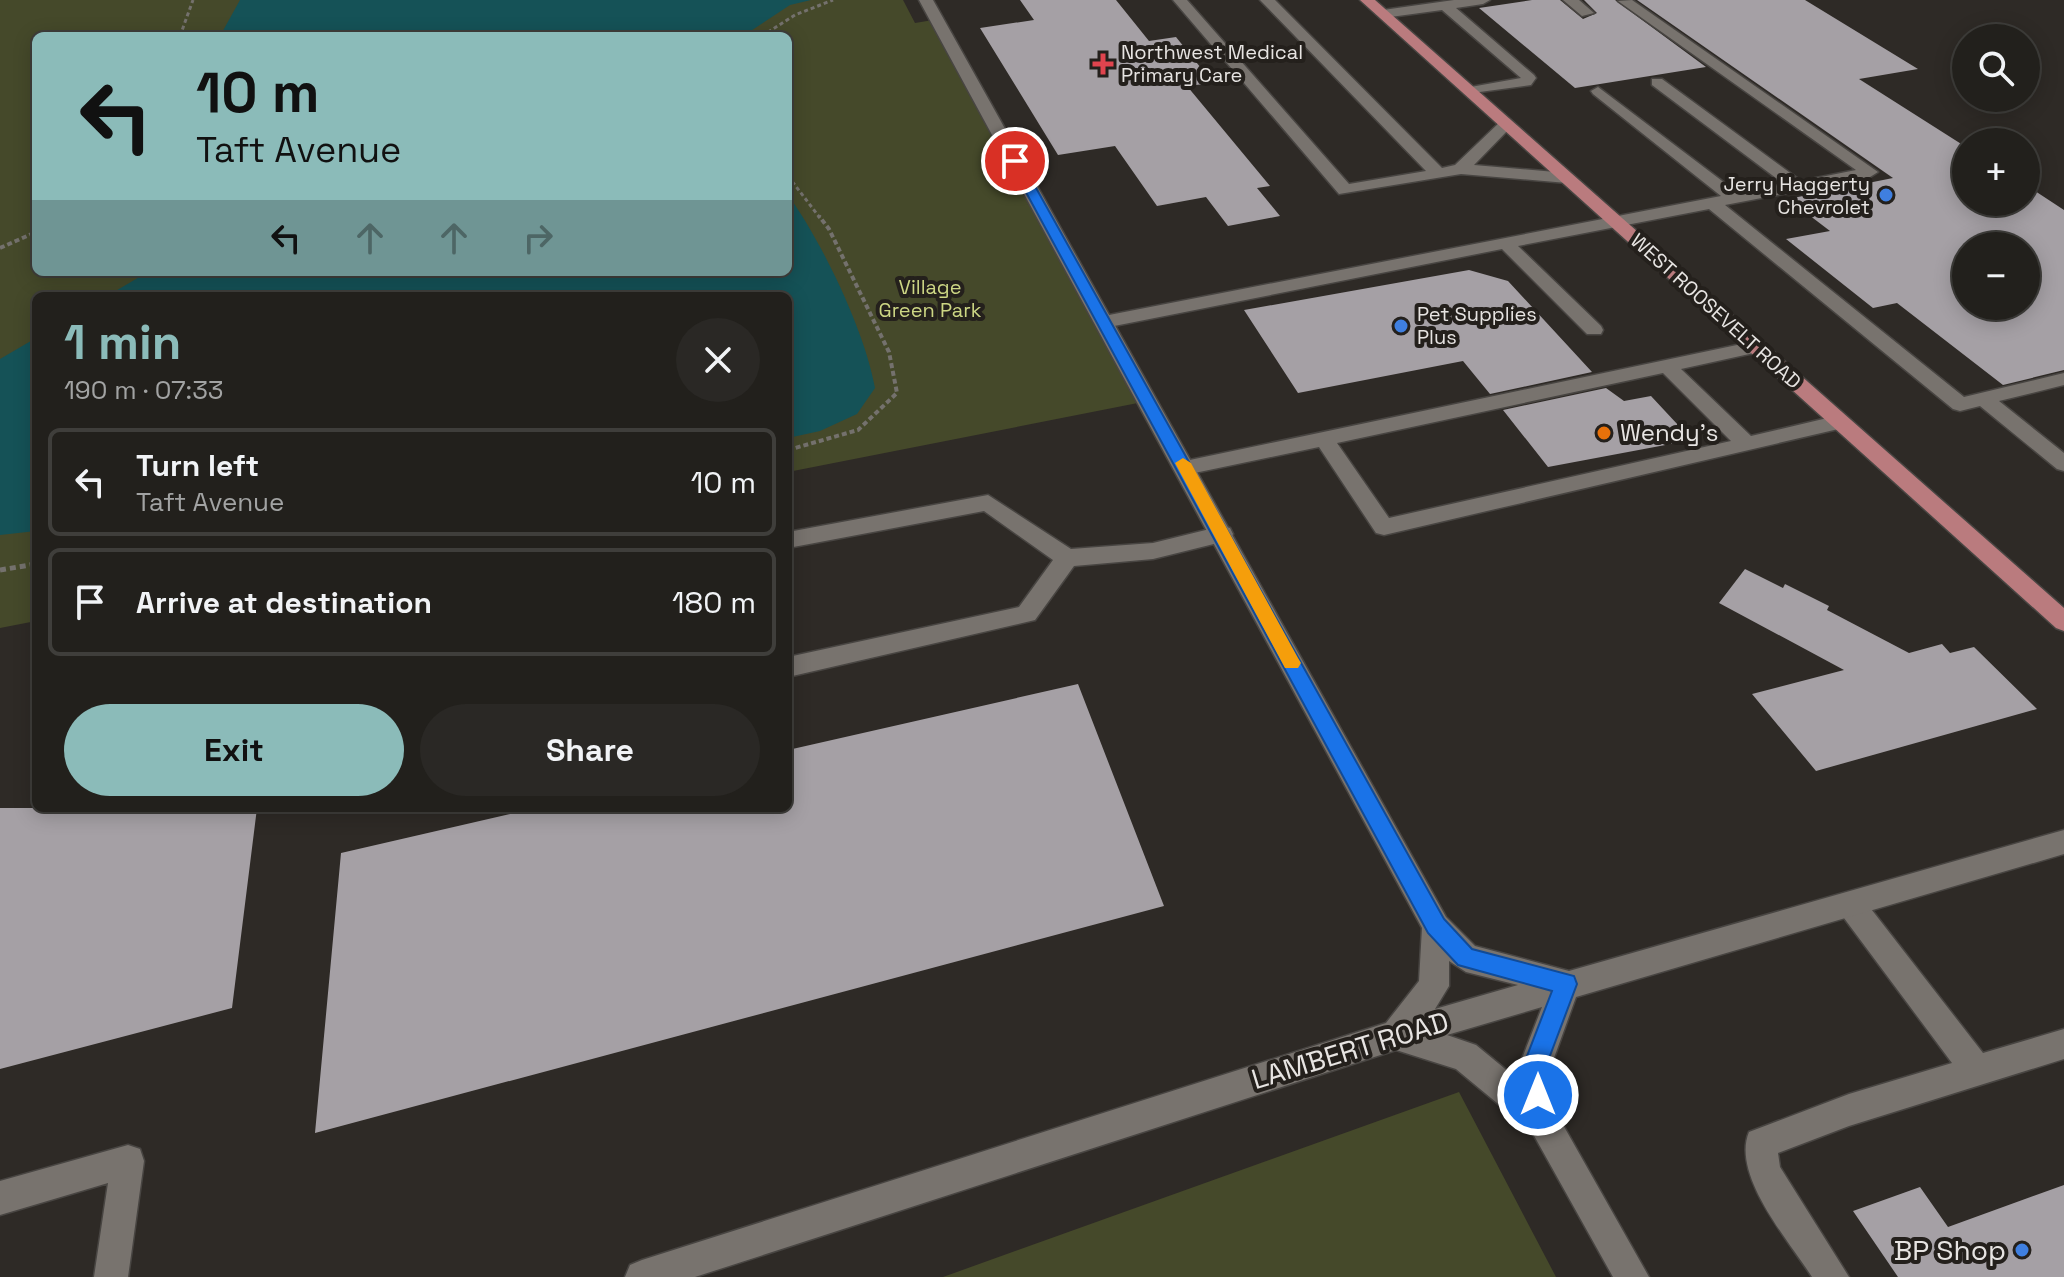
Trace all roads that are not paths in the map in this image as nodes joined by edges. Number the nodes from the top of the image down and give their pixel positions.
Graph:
1 (926, 0) edge
2 (1180, 0) edge
3 (1267, 0) edge
4 (1367, 0) edge
5 (1483, 0) edge
6 (1570, 0) edge
7 (1625, 1) edge
8 (1444, 5) junction
9 (1587, 13) dead end
10 (1383, 14) junction
11 (1657, 82) dead end
12 (1470, 91) junction
13 (1598, 91) dead end
14 (1506, 124) junction
15 (1461, 169) junction
16 (1438, 174) junction
17 (1567, 178) junction
18 (1798, 186) junction
19 (1734, 198) junction
20 (1712, 203) junction
21 (1615, 221) junction
22 (1507, 245) junction
23 (1104, 322) junction
24 (1594, 330) dead end
25 (1756, 347) junction
26 (1667, 366) junction
27 (2064, 379) edge
28 (1983, 398) junction
29 (1840, 422) junction
30 (1324, 439) junction
31 (1747, 444) junction
32 (2064, 464) edge
33 (1185, 468) junction
34 (1222, 534) junction
35 (792, 539) edge
36 (1067, 558) junction
37 (2064, 622) edge
38 (792, 666) edge
39 (2064, 842) edge
40 (1851, 905) junction
41 (1436, 926) junction
42 (1566, 984) junction
43 (1396, 1035) junction
44 (2064, 1044) edge
45 (1977, 1071) junction
46 (1543, 1121) junction
47 (0, 1198) edge
48 (111, 1277) edge
49 (642, 1277) edge
50 (1632, 1277) edge
51 (1832, 1277) edge

1 - 23 street
2 - 16 street
3 - 16 street
4 - 10 main road, WEST ROOSEVELT ROAD
5 - 8 street
6 - 9 street
7 - 18 street
8 - 10 street
8 - 12 street
10 - 12 main road, WEST ROOSEVELT ROAD
11 - 18 street
12 - 14 main road, WEST ROOSEVELT ROAD
13 - 19 street
14 - 15 street
14 - 17 main road, WEST ROOSEVELT ROAD
15 - 16 street
15 - 17 street
17 - 21 main road, WEST ROOSEVELT ROAD
18 - 19 street
19 - 20 street
20 - 21 street
20 - 28 street
21 - 22 street
21 - 25 main road, WEST ROOSEVELT ROAD
22 - 23 street
22 - 24 street
23 - 33 street
25 - 26 street
25 - 29 main road, WEST ROOSEVELT ROAD
26 - 30 street
26 - 31 street
27 - 28 street
28 - 32 street
29 - 31 street
29 - 37 main road, WEST ROOSEVELT ROAD
30 - 31 street
30 - 33 street
33 - 34 street
34 - 36 street
34 - 41 street
35 - 36 street
36 - 38 street
39 - 40 street, LAMBERT ROAD
40 - 42 street, LAMBERT ROAD
40 - 45 street
41 - 42 street
41 - 43 street
42 - 43 street, LAMBERT ROAD
42 - 46 street
43 - 46 street
43 - 49 street, LAMBERT ROAD
44 - 45 street
45 - 51 street
46 - 50 street
47 - 48 street

